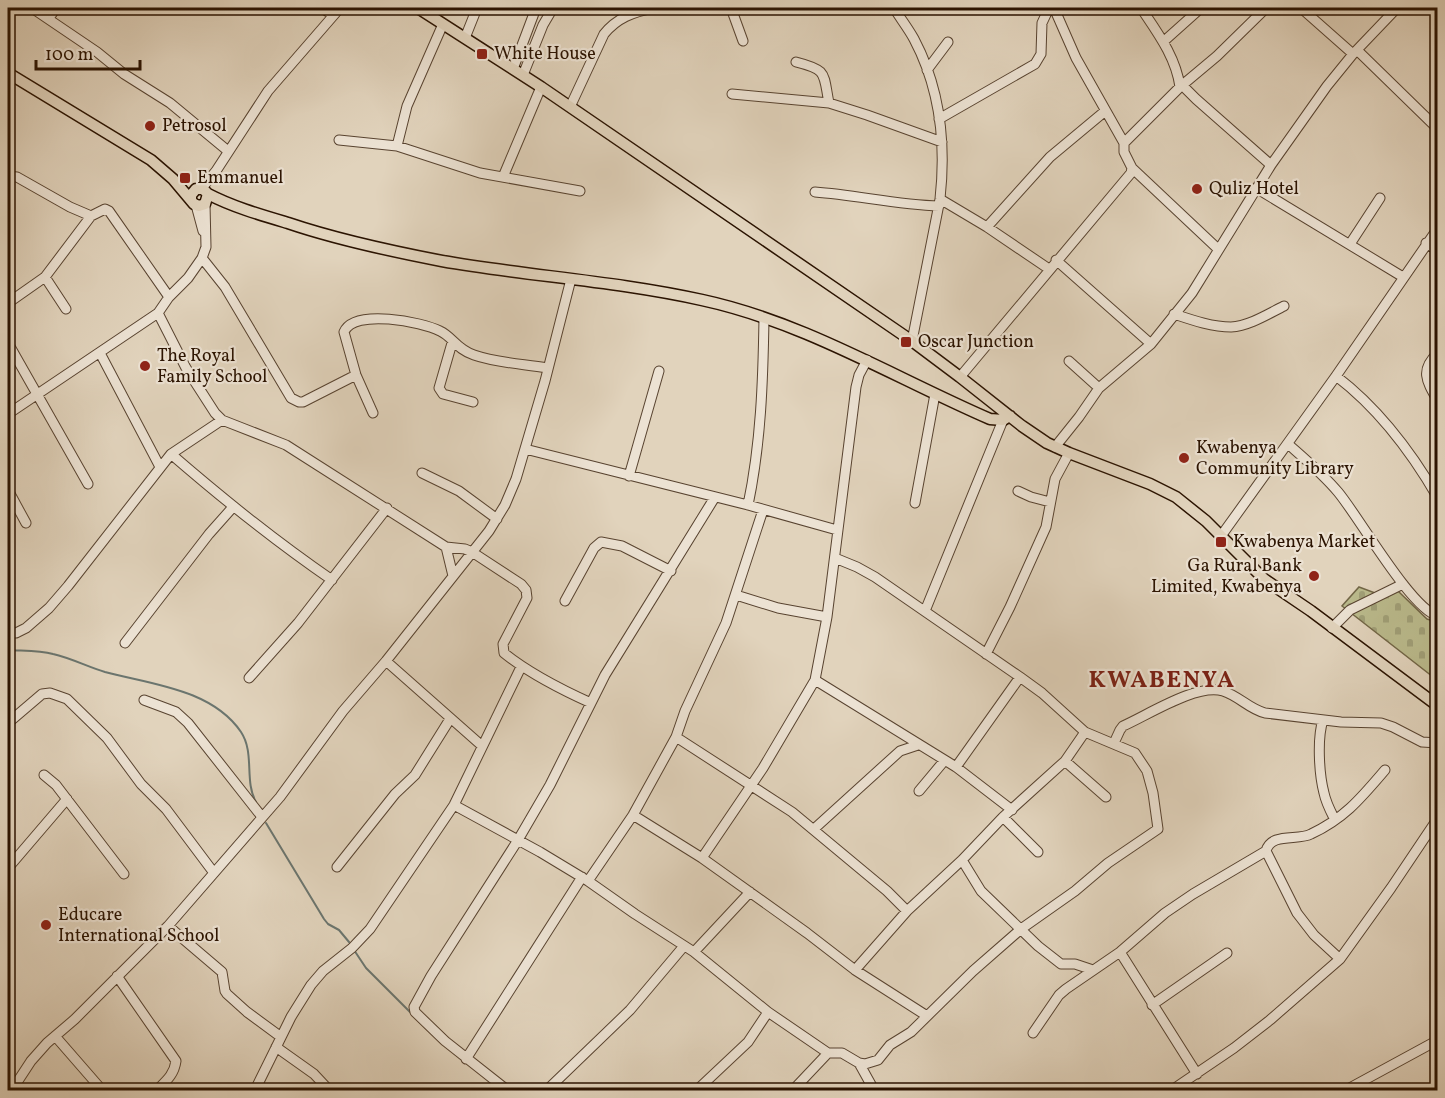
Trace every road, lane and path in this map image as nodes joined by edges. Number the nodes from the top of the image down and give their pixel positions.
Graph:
1 (32, 8) edge
2 (56, 8) edge
3 (322, 8) edge
4 (418, 8) edge
5 (477, 8) edge
6 (536, 8) edge
7 (553, 8) edge
8 (652, 8) edge
9 (731, 8) edge
10 (894, 8) edge
11 (1052, 8) edge
12 (1141, 8) edge
13 (1201, 8) edge
14 (1266, 8) edge
15 (1301, 8) edge
16 (1396, 8) edge
17 (336, 11) edge
18 (49, 18) junction
19 (443, 24) junction
20 (465, 38) junction
21 (743, 41) dead end
22 (948, 42) dead end
23 (1163, 42) junction
24 (1355, 52) junction
25 (519, 53) junction
26 (529, 58) junction
27 (796, 62) dead end
28 (513, 69) junction
29 (927, 70) junction
30 (8, 73) edge
31 (523, 75) junction
32 (1181, 86) junction
33 (541, 87) junction
34 (732, 94) dead end
35 (829, 103) junction
36 (570, 107) junction
37 (1104, 112) junction
38 (939, 119) junction
39 (1437, 126) edge
40 (339, 140) dead end
41 (942, 142) junction
42 (1124, 143) junction
43 (397, 146) junction
44 (228, 151) junction
45 (1271, 165) junction
46 (1132, 168) junction
47 (8, 174) edge
48 (503, 177) junction
49 (1256, 188) junction
50 (580, 191) dead end
51 (815, 192) dead end
52 (201, 197) junction
53 (1380, 198) dead end
54 (940, 203) junction
55 (91, 216) junction
56 (987, 227) junction
57 (1437, 228) edge
58 (1426, 243) junction
59 (1350, 244) junction
60 (1218, 249) junction
61 (1437, 251) edge
62 (201, 258) junction
63 (1056, 260) junction
64 (1049, 269) junction
65 (45, 277) junction
66 (1403, 277) junction
67 (571, 279) junction
68 (169, 297) junction
69 (8, 303) edge
70 (1284, 306) dead end
71 (66, 309) dead end
72 (158, 313) junction
73 (1174, 314) junction
74 (764, 318) junction
75 (912, 341) junction
76 (8, 343) edge
77 (452, 343) junction
78 (1151, 344) junction
79 (100, 353) junction
80 (1437, 353) edge
81 (867, 360) junction
82 (1069, 361) dead end
83 (547, 368) junction
84 (660, 370) dead end
85 (356, 375) junction
86 (1336, 376) junction
87 (960, 377) junction
88 (1099, 388) junction
89 (935, 394) junction
90 (36, 396) junction
91 (1437, 401) edge
92 (473, 402) dead end
93 (373, 413) dead end
94 (8, 414) edge
95 (1006, 418) junction
96 (222, 420) junction
97 (1288, 444) junction
98 (1055, 447) junction
99 (525, 449) junction
100 (1069, 453) junction
101 (171, 454) junction
102 (160, 467) junction
103 (422, 473) dead end
104 (629, 476) junction
105 (88, 484) dead end
106 (8, 490) edge
107 (1018, 491) dead end
108 (715, 497) junction
109 (1437, 498) edge
110 (1050, 502) junction
111 (915, 503) dead end
112 (748, 504) junction
113 (233, 507) junction
114 (387, 508) junction
115 (763, 510) junction
116 (498, 519) junction
117 (26, 523) dead end
118 (837, 530) junction
119 (1221, 536) junction
120 (446, 547) junction
121 (472, 552) junction
122 (835, 558) junction
123 (671, 571) junction
124 (453, 576) junction
125 (332, 580) junction
126 (1403, 584) junction
127 (736, 595) junction
128 (565, 601) dead end
129 (925, 611) junction
130 (1437, 616) edge
131 (827, 617) junction
132 (1332, 628) junction
133 (16, 633) dead end
134 (125, 643) dead end
135 (986, 654) junction
136 (386, 661) junction
137 (521, 667) junction
138 (1020, 677) junction
139 (249, 678) dead end
140 (815, 680) junction
141 (144, 700) dead end
142 (591, 703) junction
143 (1437, 706) edge
144 (450, 719) junction
145 (1323, 720) junction
146 (8, 723) edge
147 (1085, 732) junction
148 (900, 733) junction
149 (676, 737) junction
150 (1114, 743) junction
151 (1437, 743) edge
152 (918, 744) junction
153 (481, 745) junction
154 (900, 751) junction
155 (944, 761) junction
156 (1065, 761) junction
157 (956, 767) junction
158 (1385, 770) dead end
159 (44, 775) dead end
160 (752, 784) junction
161 (919, 791) dead end
162 (1106, 797) dead end
163 (67, 800) junction
164 (454, 805) junction
165 (1012, 810) junction
166 (633, 814) junction
167 (262, 817) junction
168 (1003, 817) junction
169 (1437, 818) edge
170 (1335, 820) junction
171 (814, 829) junction
172 (1429, 832) junction
173 (518, 840) junction
174 (1437, 840) edge
175 (1266, 851) junction
176 (1038, 852) dead end
177 (702, 858) junction
178 (962, 860) junction
179 (337, 867) dead end
180 (8, 868) edge
181 (214, 873) junction
182 (124, 874) dead end
183 (585, 879) junction
184 (750, 892) junction
185 (907, 910) junction
186 (168, 926) junction
187 (1021, 929) junction
188 (684, 946) junction
189 (694, 952) junction
190 (1120, 952) junction
191 (1227, 953) dead end
192 (1340, 959) junction
193 (855, 970) junction
194 (1094, 970) junction
195 (117, 976) junction
196 (1152, 1005) junction
197 (768, 1012) junction
198 (927, 1016) junction
199 (1033, 1033) dead end
200 (55, 1036) junction
201 (281, 1037) junction
202 (1437, 1040) edge
203 (276, 1047) junction
204 (828, 1053) junction
205 (466, 1059) junction
206 (859, 1063) junction
207 (1197, 1074) junction
208 (12, 1090) edge
209 (102, 1090) edge
210 (157, 1090) edge
211 (255, 1090) edge
212 (329, 1090) edge
213 (507, 1090) edge
214 (547, 1090) edge
215 (698, 1090) edge
216 (793, 1090) edge
217 (874, 1090) edge
218 (1172, 1090) edge
219 (1346, 1090) edge

1 - 18 street
2 - 18 street
3 - 17 street
4 - 19 main road
5 - 20 street
6 - 25 street
7 - 26 street
8 - 36 street
9 - 21 street
10 - 29 street
11 - 37 street
11 - 38 street
12 - 23 street
13 - 23 street
14 - 32 street
15 - 24 street
16 - 24 street
17 - 44 street
18 - 44 street
19 - 20 main road
19 - 43 street
20 - 28 main road
22 - 29 street
23 - 32 street
24 - 39 street
24 - 45 street
25 - 26 street
25 - 28 street
26 - 31 street
27 - 35 street
28 - 31 main road
29 - 38 street
30 - 52 main road
31 - 33 main road
32 - 42 street
32 - 45 street
33 - 36 main road
33 - 48 street
34 - 35 street
35 - 41 street
36 - 75 main road
37 - 42 street
37 - 56 street
38 - 41 street
40 - 43 street
41 - 54 street
42 - 46 street
43 - 48 street
44 - 52 street
45 - 49 street
46 - 60 street
46 - 63 street
47 - 55 street
48 - 50 street
49 - 59 street
49 - 60 street
51 - 54 street
52 - 62 street
52 - 67 main road
53 - 59 street
54 - 56 street
54 - 75 street
55 - 65 street
55 - 68 street
56 - 64 street
57 - 58 street
58 - 61 street
58 - 66 street
59 - 66 street
60 - 73 street
62 - 68 street
62 - 85 street
63 - 64 street
63 - 78 street
64 - 87 street
65 - 69 street
65 - 71 street
66 - 86 street
67 - 74 main road
67 - 83 street
68 - 72 street
70 - 73 street
72 - 79 street
72 - 96 street
73 - 78 street
74 - 81 main road
74 - 112 street
75 - 87 main road
76 - 90 street
77 - 83 street
77 - 85 street
77 - 92 street
78 - 88 street
79 - 90 street
79 - 102 street
80 - 91 street
81 - 89 main road
81 - 118 street
82 - 88 street
83 - 99 street
84 - 104 street
85 - 93 street
86 - 97 street
86 - 109 street
87 - 95 main road
88 - 98 street
89 - 95 main road
89 - 111 street
90 - 94 street
90 - 105 street
95 - 98 main road
95 - 129 street
96 - 101 street
96 - 114 street
97 - 119 street
97 - 126 street
98 - 100 main road
99 - 104 street
99 - 116 street
100 - 110 street
100 - 119 main road
101 - 102 street
101 - 113 street
102 - 133 street
103 - 116 street
104 - 108 street
106 - 117 street
107 - 110 street
108 - 112 street
108 - 123 street
110 - 135 street
112 - 115 street
113 - 125 street
113 - 134 street
114 - 120 street
114 - 125 street
115 - 118 street
115 - 127 street
116 - 121 street
118 - 122 street
119 - 132 main road
120 - 121 street
120 - 124 street
121 - 124 street
121 - 137 street
122 - 129 street
122 - 131 street
123 - 128 street
123 - 142 street
124 - 136 street
125 - 139 street
126 - 130 street
126 - 132 street
127 - 131 street
127 - 149 street
129 - 135 street
131 - 140 street
132 - 143 main road
135 - 138 street
136 - 144 street
136 - 167 street
137 - 142 street
137 - 153 street
138 - 147 street
138 - 157 street
140 - 148 street
140 - 160 street
141 - 167 street
142 - 173 street
144 - 153 street
144 - 179 street
145 - 150 street
145 - 151 street
145 - 170 street
146 - 181 street
147 - 150 street
147 - 156 street
148 - 152 street
148 - 154 street
149 - 160 street
149 - 166 street
150 - 187 street
152 - 154 street
152 - 155 street
153 - 164 street
154 - 171 street
155 - 157 street
155 - 161 street
156 - 162 street
156 - 165 street
157 - 165 street
158 - 170 street
159 - 163 street
160 - 171 street
160 - 177 street
163 - 180 street
163 - 182 street
164 - 173 street
164 - 201 street
165 - 168 street
166 - 177 street
166 - 183 street
167 - 181 street
168 - 176 street
168 - 178 street
169 - 172 street
170 - 175 street
171 - 185 street
172 - 174 street
172 - 192 street
173 - 183 street
173 - 205 street
175 - 190 street
175 - 192 street
177 - 184 street
178 - 185 street
178 - 187 street
181 - 186 street
183 - 188 street
183 - 205 street
184 - 189 street
184 - 193 street
185 - 193 street
186 - 195 street
186 - 201 street
187 - 194 street
187 - 198 street
188 - 189 street
188 - 214 street
189 - 197 street
190 - 194 street
190 - 196 street
191 - 196 street
192 - 207 street
193 - 198 street
194 - 199 street
195 - 200 street
195 - 210 street
196 - 207 street
197 - 204 street
197 - 215 street
198 - 206 street
200 - 208 street
200 - 209 street
201 - 203 street
202 - 219 street
203 - 211 street
203 - 212 street
204 - 206 street
204 - 216 street
205 - 213 street
206 - 217 street
207 - 218 street

